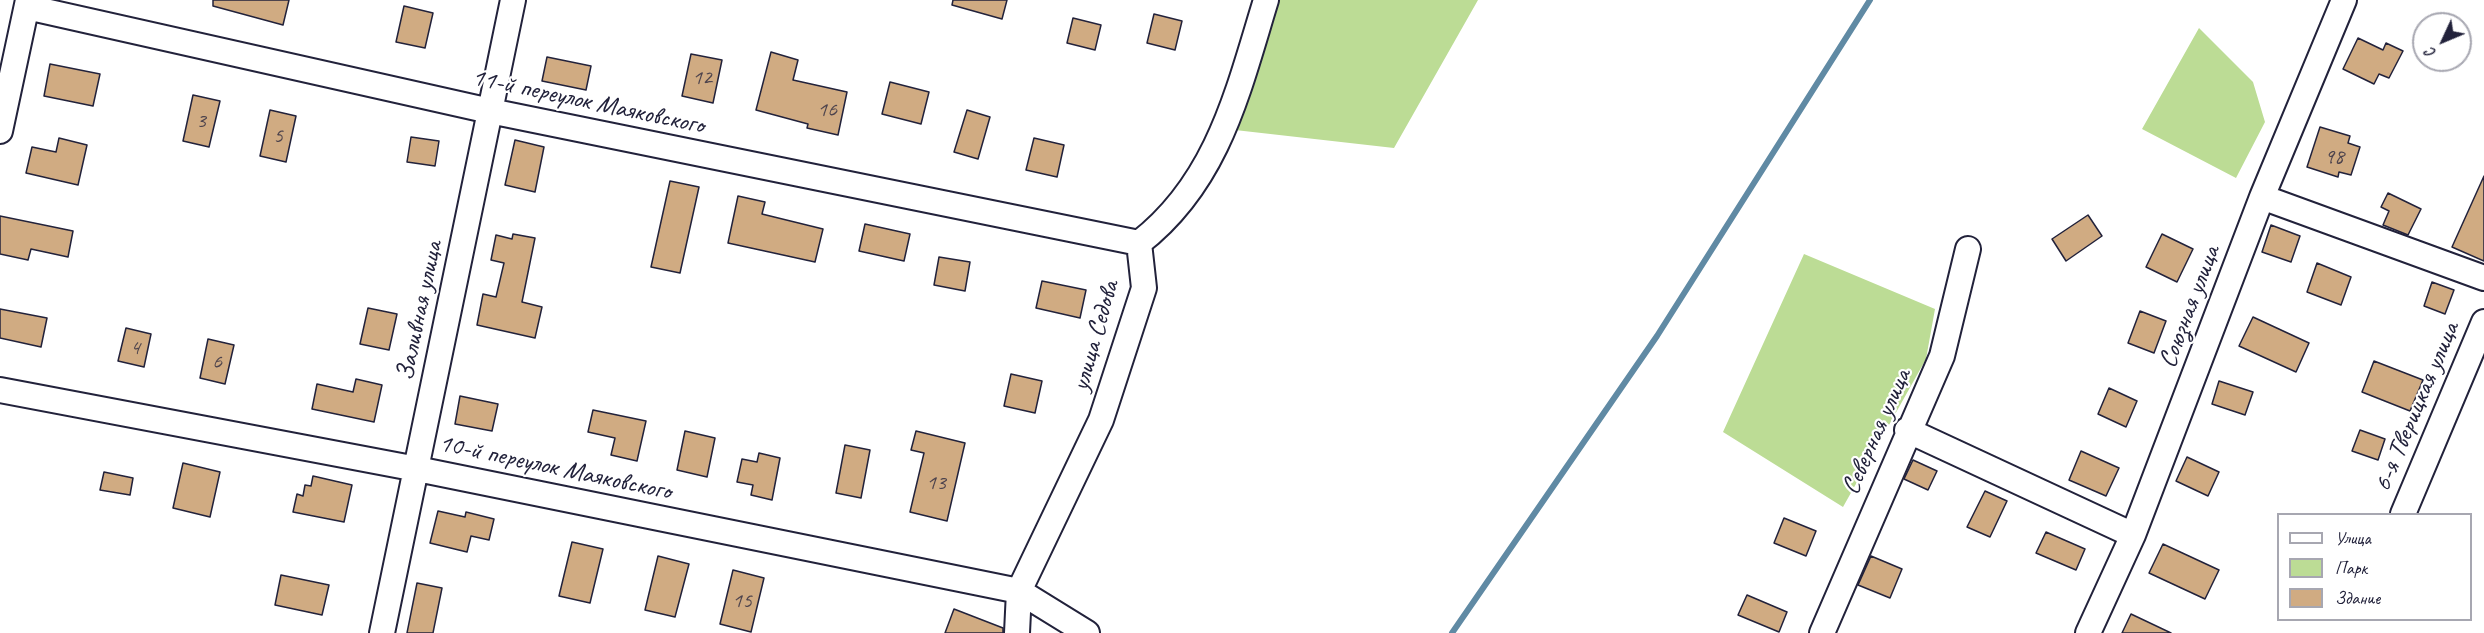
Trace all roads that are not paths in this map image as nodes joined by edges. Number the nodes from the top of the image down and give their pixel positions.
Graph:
1 (513, 0) edge
2 (1266, 0) edge
3 (2344, 0) edge
4 (27, 4) edge
5 (490, 111) junction
6 (0, 131) edge
7 (2262, 197) junction
8 (1139, 243) junction
9 (1968, 249) dead end
10 (2484, 278) edge
11 (2484, 322) edge
12 (0, 390) edge
13 (1907, 430) junction
14 (417, 468) junction
15 (2403, 513) edge
16 (2133, 535) junction
17 (1019, 591) junction
18 (382, 633) edge
19 (1017, 633) edge
20 (1087, 633) edge
21 (1822, 633) edge
22 (2088, 633) edge

1 - 5 street, Заливная улица
2 - 8 street
3 - 7 street, Союзная улица
4 - 5 street, 11-й переулок Маяковского
4 - 6 street
5 - 8 street, 11-й переулок Маяковского
5 - 14 street, Заливная улица
7 - 10 street
7 - 16 street, Союзная улица
8 - 17 street, улица Седова
9 - 13 street, Северная улица
11 - 15 street, 6-я Тверицкая улица
12 - 14 street, 10-й переулок Маяковского
13 - 16 street
13 - 21 street, Северная улица
14 - 17 street, 10-й переулок Маяковского
14 - 18 street, Заливная улица
16 - 22 street, Союзная улица
17 - 19 street, улица Седова
17 - 20 street, 10-й переулок Маяковского

